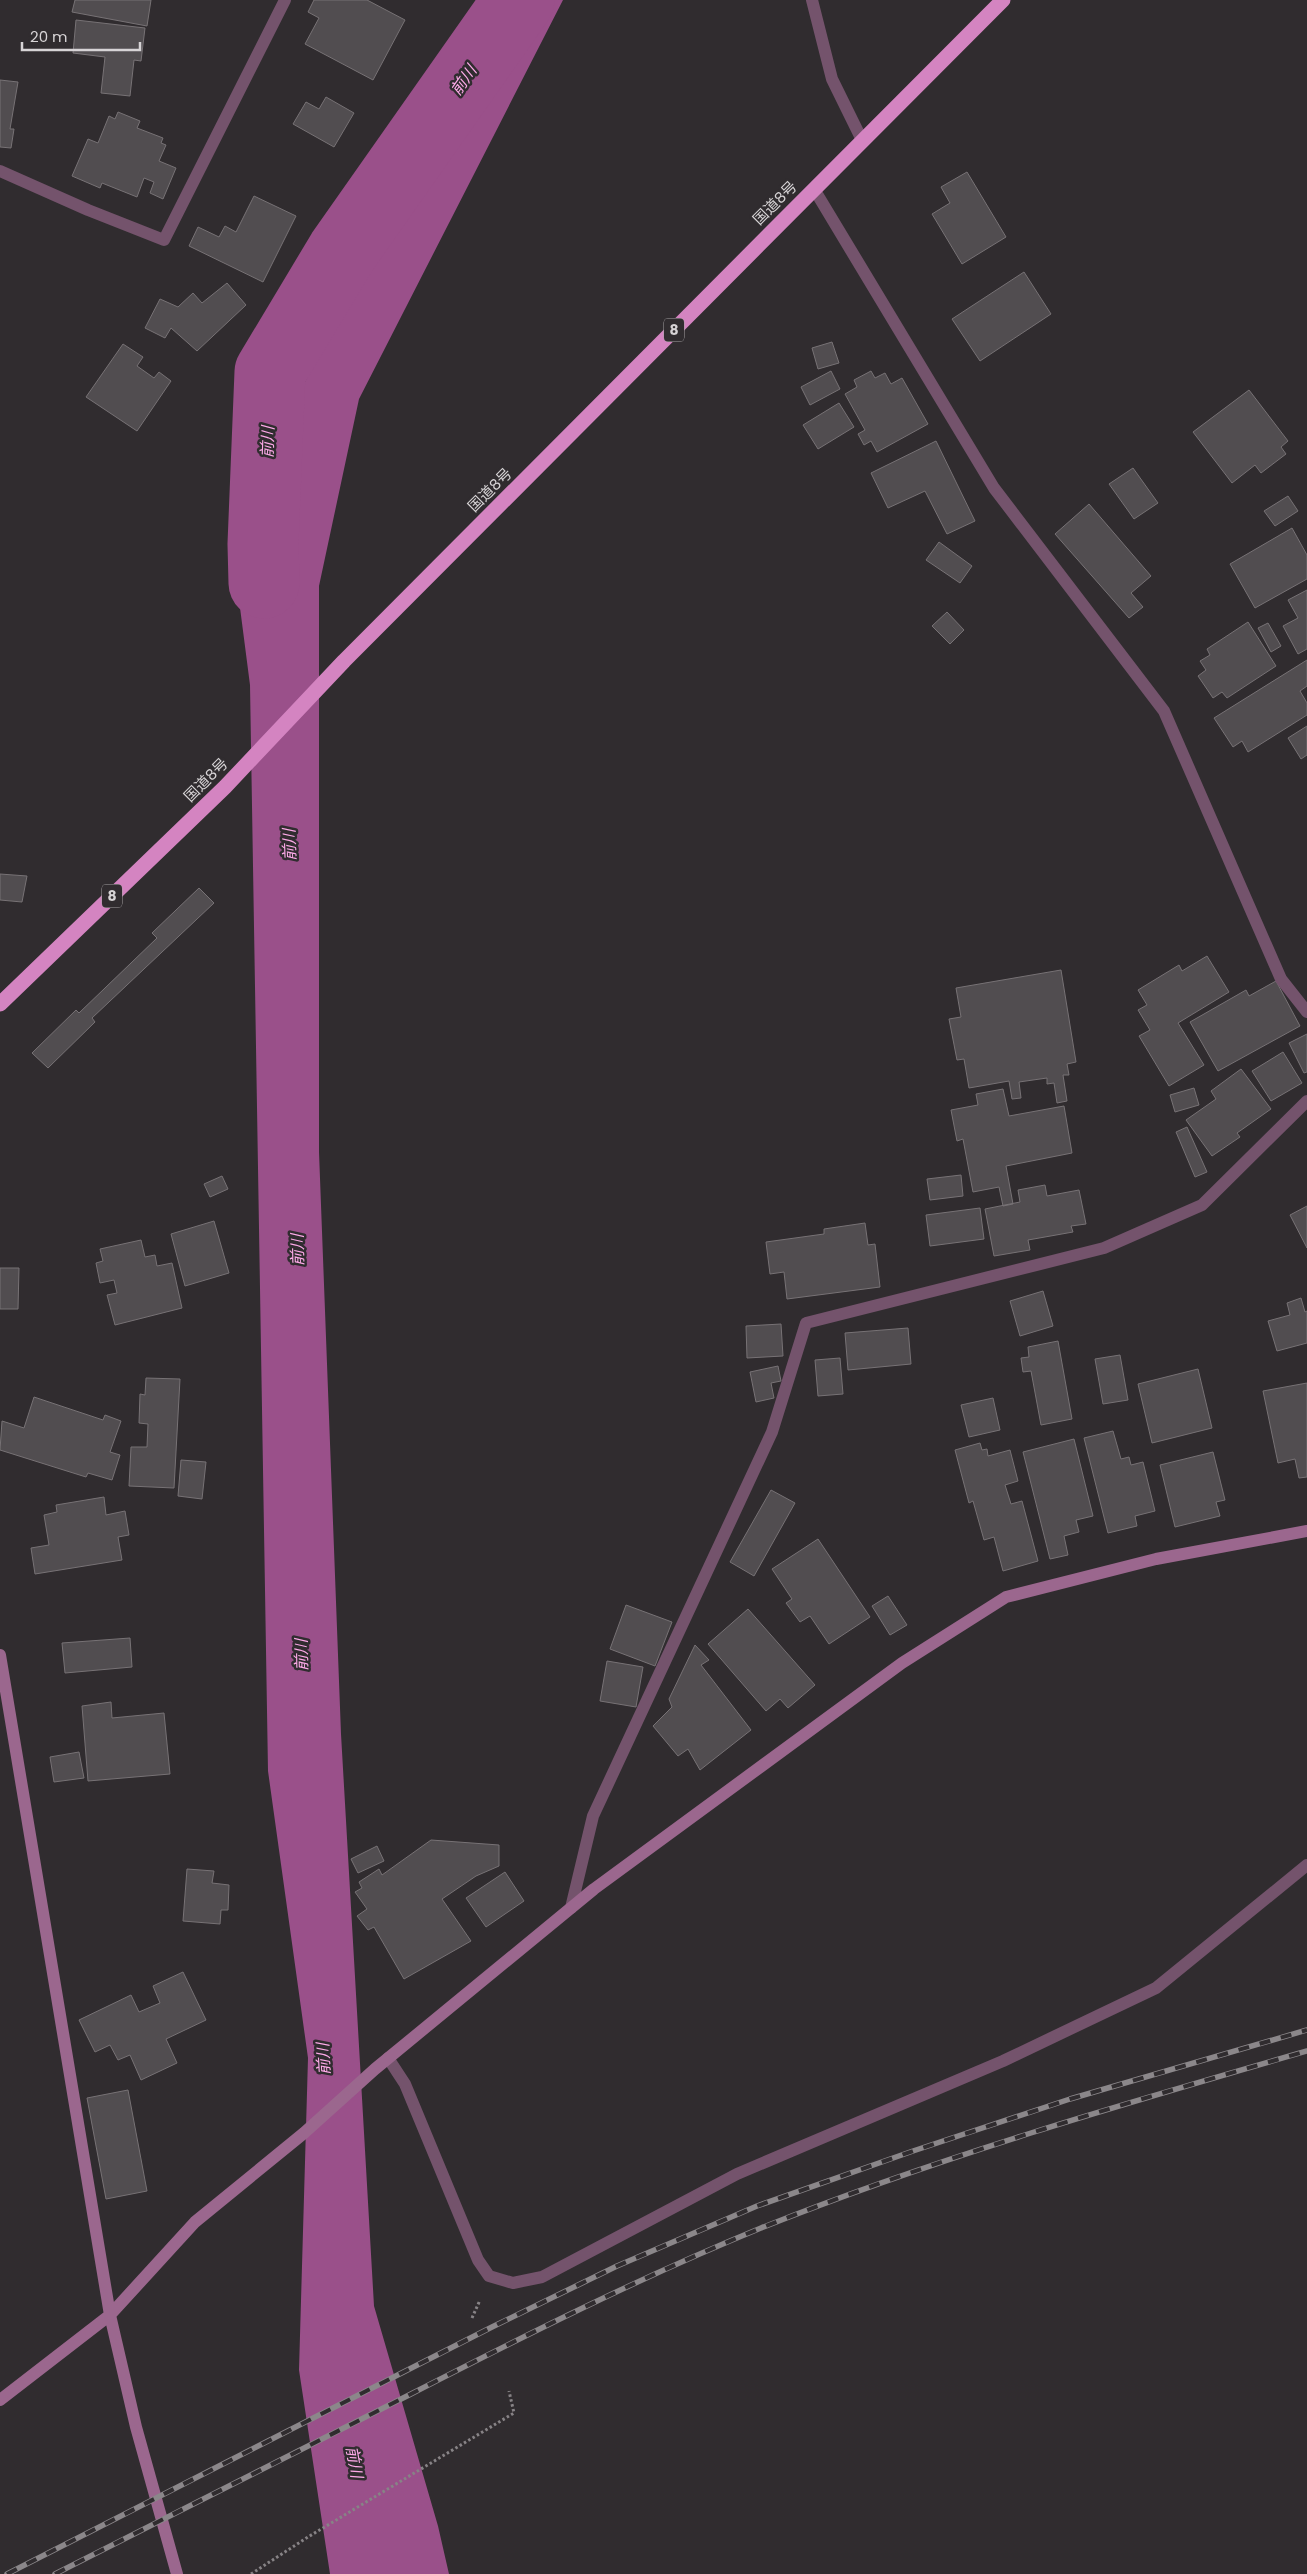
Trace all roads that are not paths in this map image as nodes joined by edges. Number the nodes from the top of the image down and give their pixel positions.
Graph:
1 (285, 0) edge
2 (812, 0) edge
3 (1003, 0) edge
4 (862, 140) junction
5 (0, 171) edge
6 (814, 190) junction
7 (0, 1004) edge
8 (1307, 1012) edge
9 (1307, 1101) edge
10 (1307, 1531) edge
11 (0, 1655) edge
12 (1307, 1866) edge
13 (571, 1908) junction
14 (388, 2058) junction
15 (110, 2315) junction
16 (0, 2400) edge
17 (177, 2574) edge

1 - 5 street
2 - 4 street
3 - 4 highway, 国道8号 / 8
4 - 6 highway, 国道8号 / 8
6 - 7 highway, 国道8号 / 8
6 - 8 street
9 - 13 street
10 - 13 street
11 - 15 street
12 - 14 street
13 - 14 street
14 - 15 street
15 - 16 street
15 - 17 street

